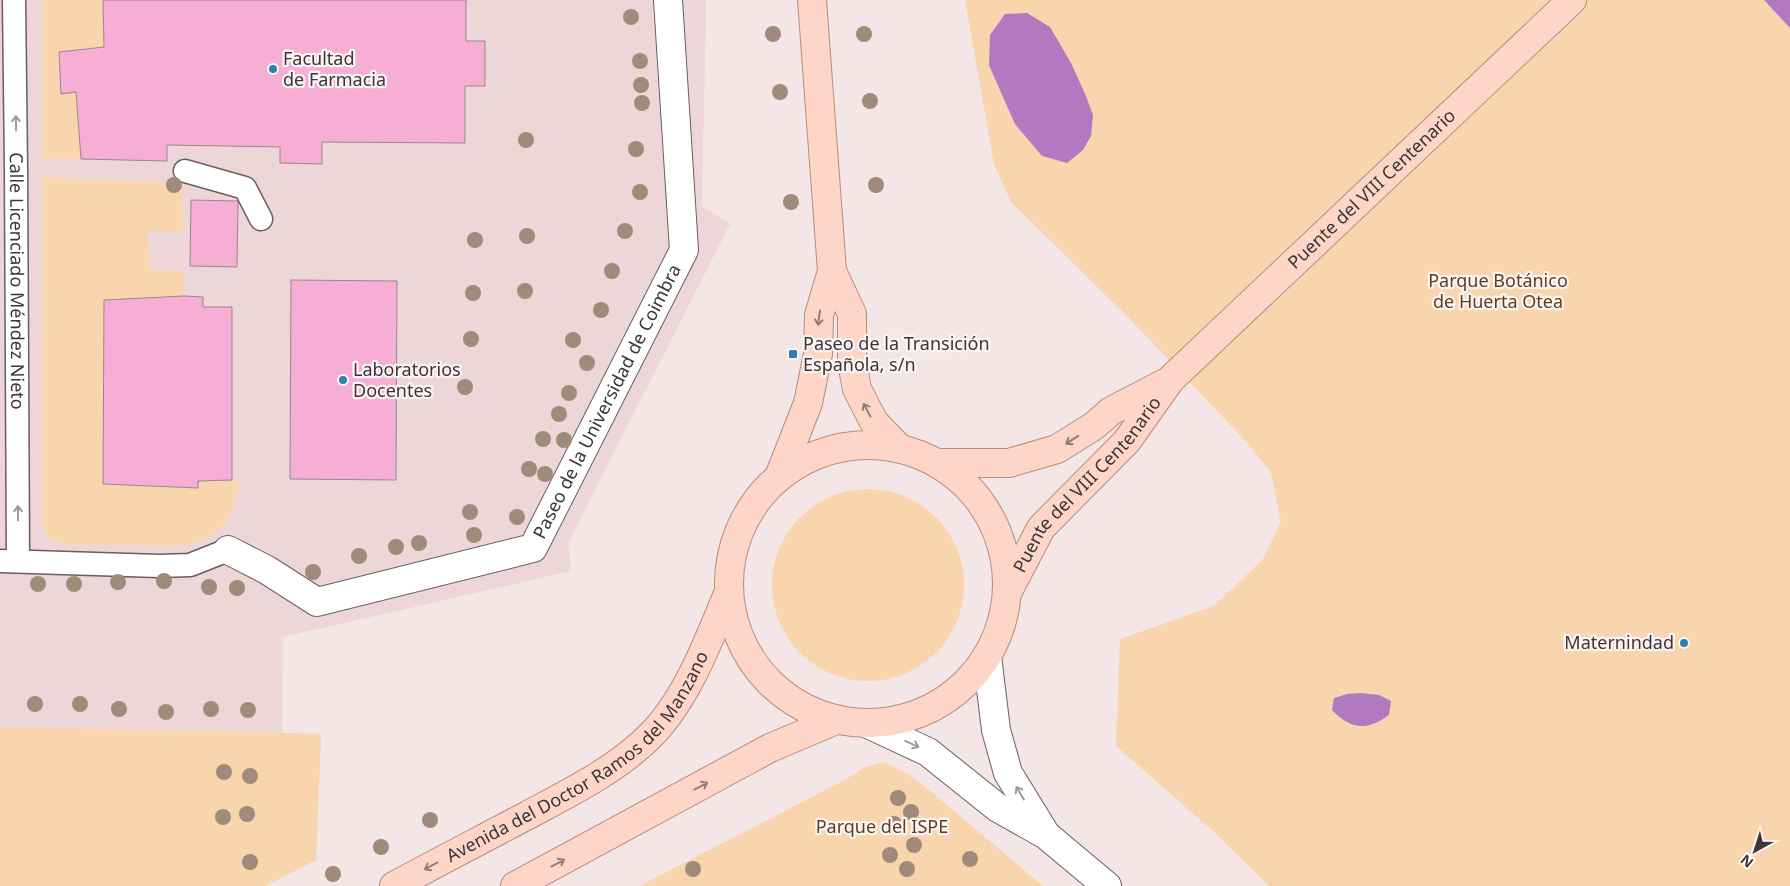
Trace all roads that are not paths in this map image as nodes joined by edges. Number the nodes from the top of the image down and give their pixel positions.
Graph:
1 (14, 0) edge
2 (668, 0) edge
3 (812, 0) edge
4 (1572, 0) edge
5 (185, 171) dead end
6 (261, 219) dead end
7 (832, 271) junction
8 (1171, 379) junction
9 (898, 447) junction
10 (938, 463) junction
11 (780, 477) junction
12 (228, 550) joint
13 (9, 561) edge
14 (1007, 593) junction
15 (727, 596) junction
16 (987, 656) junction
17 (836, 720) junction
18 (868, 724) junction
19 (1046, 835) junction
20 (394, 886) edge
21 (515, 886) edge
22 (1107, 886) edge

13 -> 1 lane, Calle Licenciado Méndez Nieto
2 - 12 street, Paseo de la Universidad de Coimbra
3 - 7 main road
4 - 8 main road, Puente del VIII Centenario
5 - 6 lane
9 -> 7 main road
7 -> 11 main road
8 -> 10 main road, Puente del VIII Centenario
8 - 14 main road, Puente del VIII Centenario
9 - 10 main road
9 - 11 main road
10 - 14 main road
11 - 15 main road
12 - 13 lane, Paseo de la Universidad de Coimbra
14 - 16 main road
15 - 17 main road
15 -> 20 main road, Avenida del Doctor Ramos del Manzano
16 - 18 main road
19 -> 16 street
17 - 18 main road
21 -> 17 main road
18 -> 19 street
19 - 22 street

